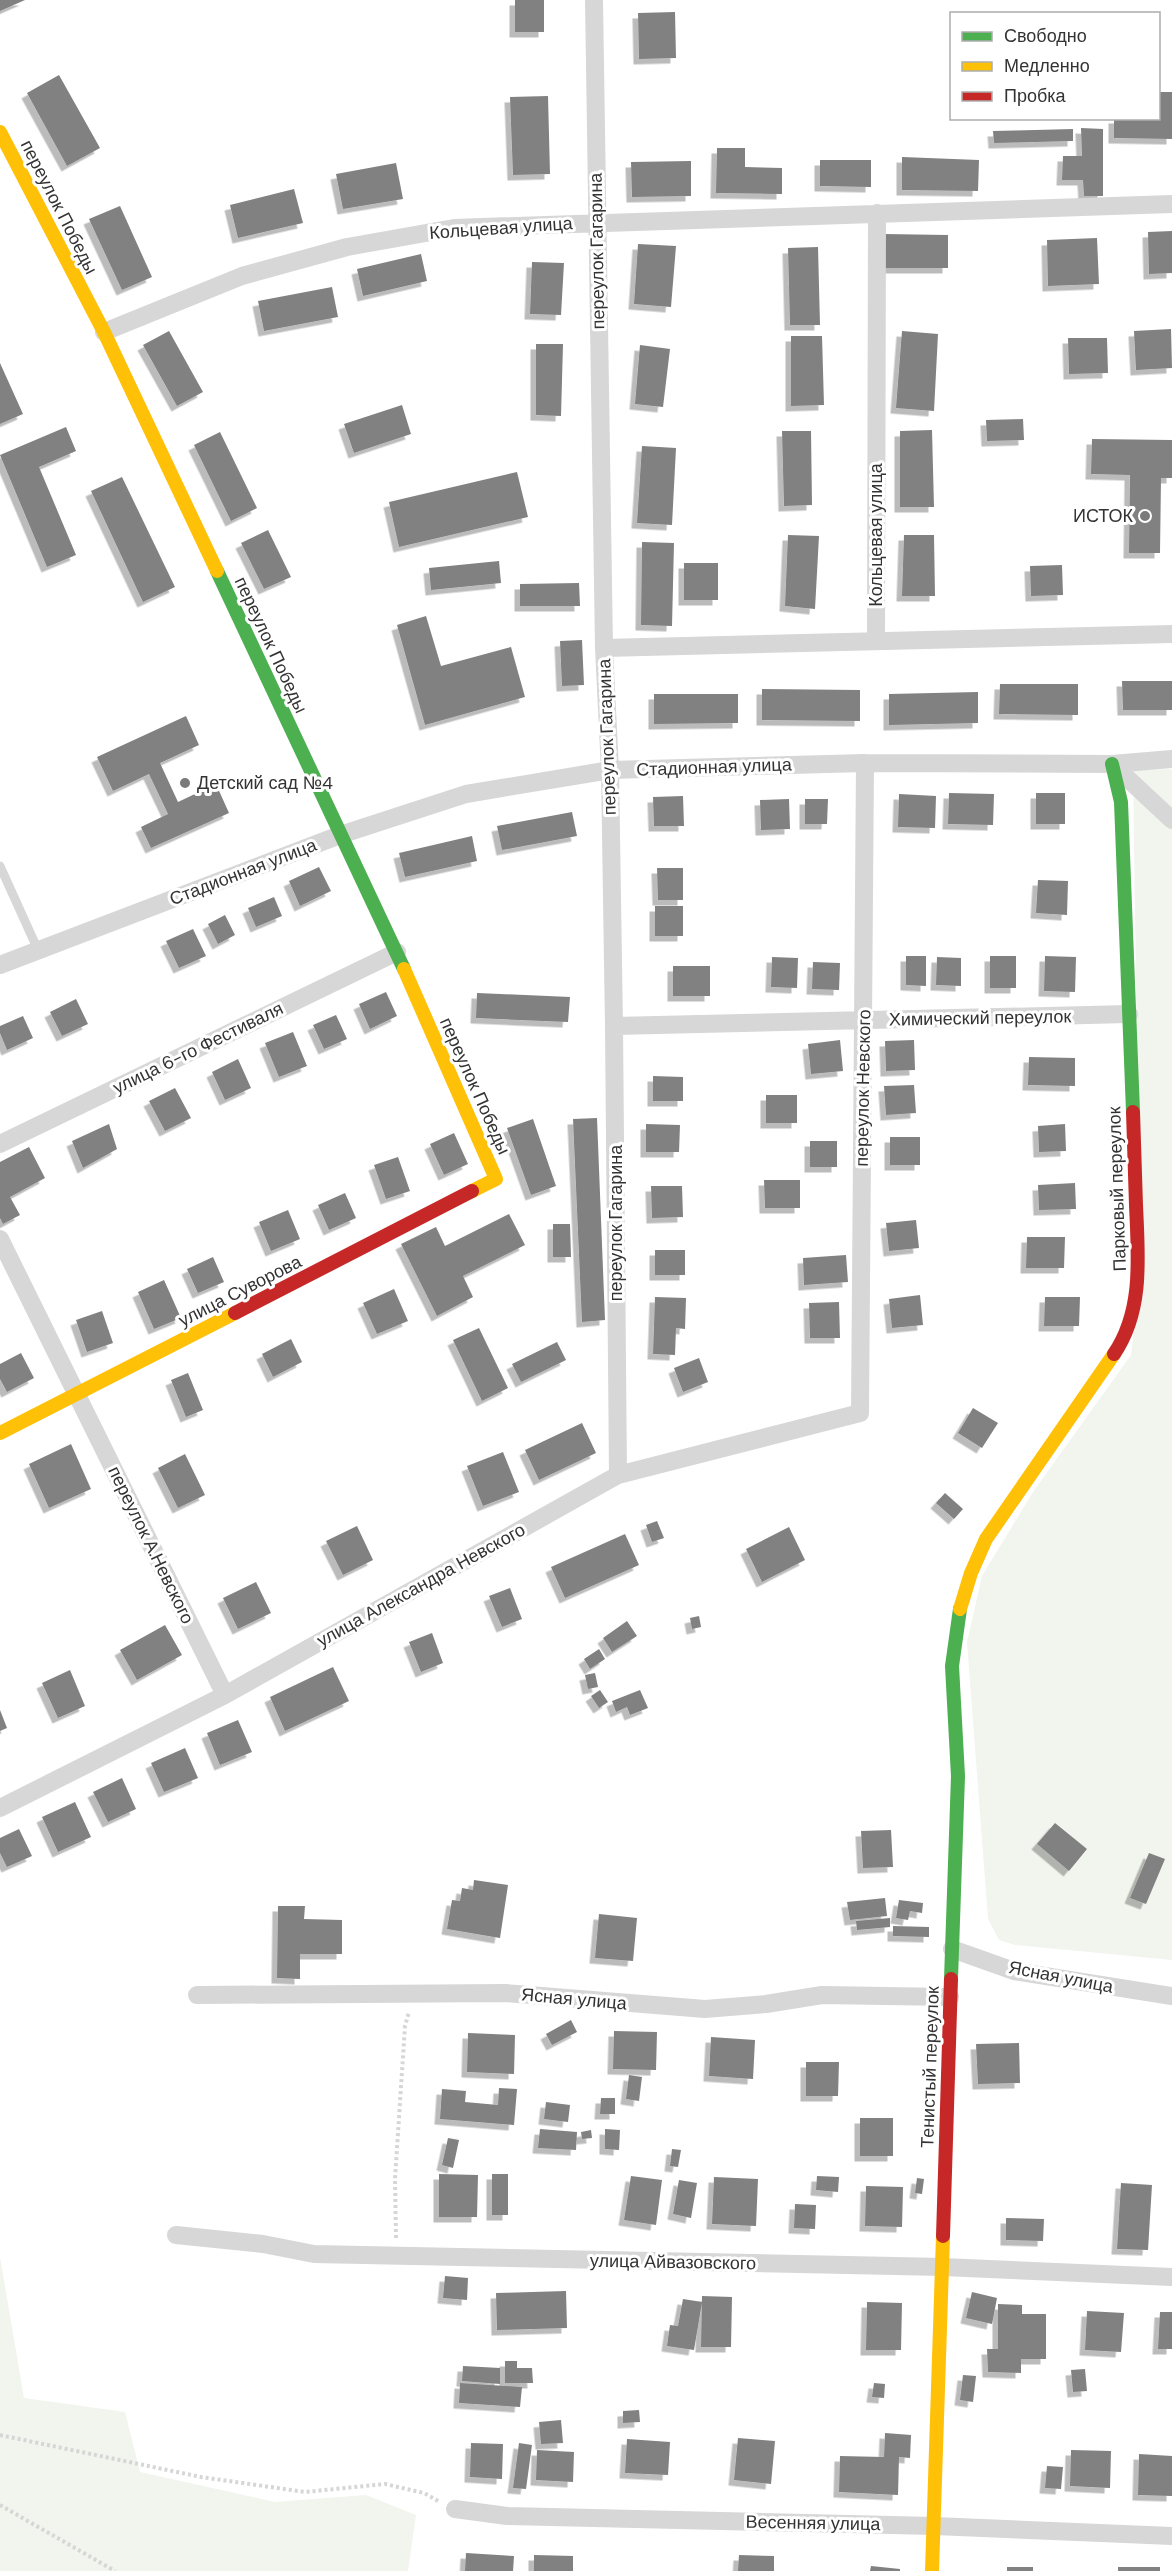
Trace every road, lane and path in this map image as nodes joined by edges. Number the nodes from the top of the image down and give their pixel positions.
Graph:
1 (594, 0) edge
2 (0, 132) edge
3 (1172, 204) edge
4 (877, 213) junction
5 (597, 222) junction
6 (104, 332) junction
7 (1172, 634) edge
8 (876, 641) junction
9 (604, 648) junction
10 (1172, 759) edge
11 (865, 764) junction
12 (1112, 764) junction
13 (610, 770) junction
14 (1172, 820) edge
15 (340, 835) junction
16 (0, 866) edge
17 (38, 951) junction
18 (397, 952) junction
19 (0, 965) edge
20 (1130, 1014) junction
21 (864, 1021) junction
22 (614, 1026) junction
23 (0, 1144) edge
24 (496, 1179) joint
25 (0, 1239) edge
26 (77, 1396) junction
27 (860, 1413) joint
28 (0, 1433) edge
29 (618, 1475) junction
30 (972, 1567) joint
31 (225, 1695) junction
32 (0, 1808) edge
33 (952, 1948) junction
34 (415, 1992) junction
35 (198, 1995) dead end
36 (1172, 1996) edge
37 (950, 1997) junction
38 (176, 2235) dead end
39 (396, 2256) junction
40 (943, 2267) junction
41 (1172, 2277) edge
42 (0, 2435) edge
43 (0, 2505) edge
44 (455, 2509) joint
45 (935, 2526) junction
46 (1172, 2536) edge
47 (115, 2571) edge
48 (932, 2571) edge

1 - 5 street, переулок Гагарина
2 - 6 street, переулок Победы
3 - 4 street, Кольцевая улица
4 - 5 street, Кольцевая улица
4 - 8 street, Кольцевая улица
5 - 6 street, Кольцевая улица
5 - 9 street, переулок Гагарина
6 - 15 street, переулок Победы
7 - 8 street
8 - 9 street
9 - 13 street, переулок Гагарина
10 - 12 street, Стадионная улица
11 - 12 street, Стадионная улица
11 - 13 street, Стадионная улица
11 - 21 street, переулок Невского
12 - 14 street
12 - 20 street, Парковый переулок
13 - 15 street, Стадионная улица
13 - 22 street, переулок Гагарина
15 - 17 street, Стадионная улица
15 - 18 street, переулок Победы
16 - 17 lane
17 - 19 street, Стадионная улица
18 - 23 street, улица 6-го Фестиваля
18 - 24 street, переулок Победы
20 - 21 street, Химический переулок
20 - 30 street, Парковый переулок
21 - 22 street, Химический переулок
21 - 27 street, переулок Невского
22 - 29 street, переулок Гагарина
24 - 26 street, улица Суворова
25 - 26 street, переулок А.Невского
26 - 28 street, улица Суворова
26 - 31 street, переулок А.Невского
27 - 29 street, улица Александра Невского
29 - 31 street, улица Александра Невского
30 - 33 street, Тенистый переулок
31 - 32 street, улица Александра Невского
33 - 36 street, Ясная улица
33 - 37 street, Тенистый переулок
34 - 35 street, Ясная улица
34 - 37 street, Ясная улица
34 - 39 path
37 - 40 street, Тенистый переулок
38 - 39 street, улица Айвазовского
39 - 40 street, улица Айвазовского
40 - 41 street, улица Айвазовского
40 - 45 street, Тенистый переулок
42 - 44 path
43 - 47 path
44 - 45 street, Весенняя улица
45 - 46 street, Весенняя улица
45 - 48 street, Тенистый переулок

